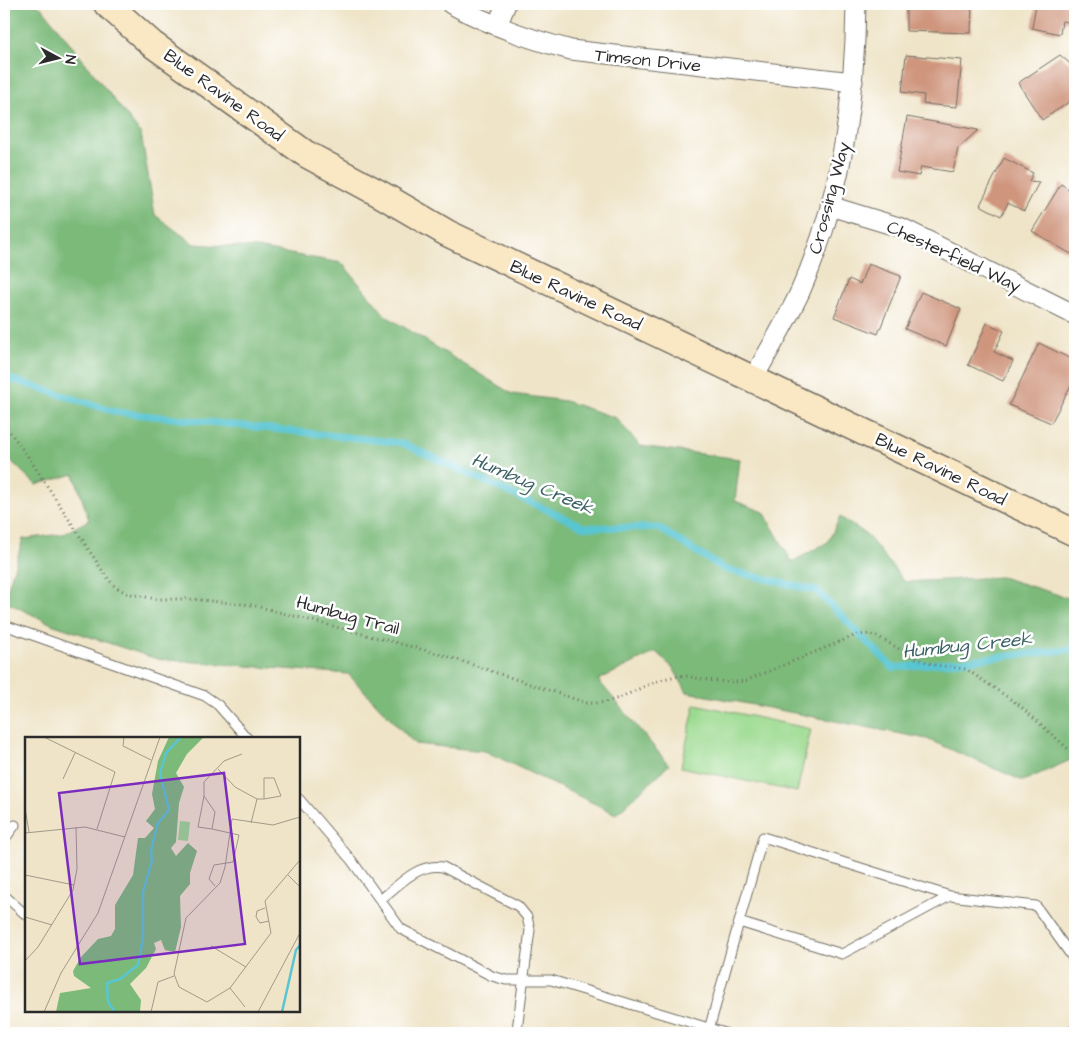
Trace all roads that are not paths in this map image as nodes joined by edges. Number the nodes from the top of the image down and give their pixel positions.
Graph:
1 (107, 4) edge
2 (451, 4) edge
3 (506, 4) edge
4 (856, 4) edge
5 (497, 26) junction
6 (853, 82) junction
7 (830, 206) junction
8 (1075, 314) edge
9 (753, 379) junction
10 (1075, 533) edge
11 (4, 626) edge
12 (246, 737) edge
13 (300, 800) edge
14 (15, 825) dead end
15 (4, 840) edge
16 (4, 895) edge
17 (950, 896) junction
18 (380, 900) junction
19 (25, 914) edge
20 (740, 922) junction
21 (1075, 961) edge
22 (524, 980) junction
23 (1075, 1029) edge
24 (709, 1031) edge
25 (525, 1033) edge
26 (725, 1033) edge
27 (1070, 1033) edge

1 - 9 main road, Blue Ravine Road
2 - 5 street, Timson Drive
3 - 5 street
4 - 6 street, Crossing Way
5 - 6 street, Timson Drive
6 - 7 street, Crossing Way
7 - 8 street, Chesterfield Way
7 - 9 street, Crossing Way
9 - 10 main road, Blue Ravine Road
11 - 12 lane
13 - 18 lane
14 - 15 lane
16 - 19 lane
17 - 20 lane
17 - 20 lane
17 - 21 lane
18 - 22 lane
18 - 22 lane
20 - 24 lane
22 - 24 lane
22 - 25 lane
23 - 27 lane
24 - 26 lane

